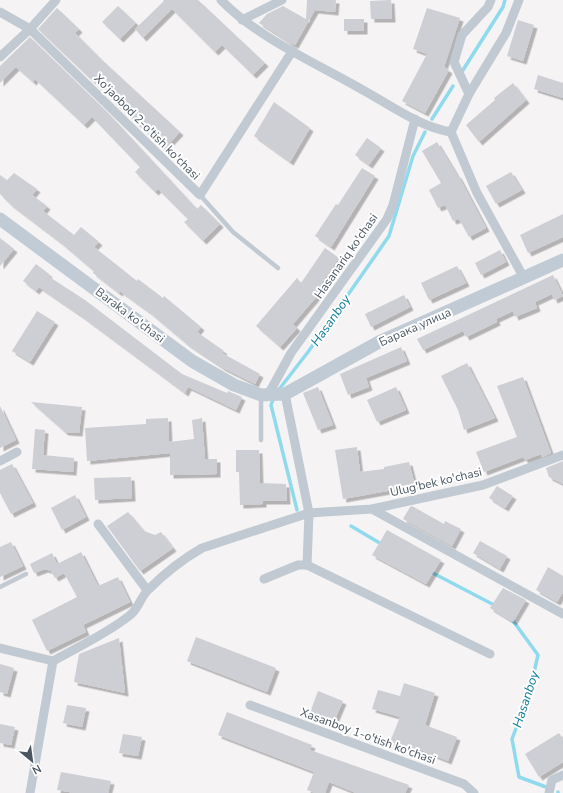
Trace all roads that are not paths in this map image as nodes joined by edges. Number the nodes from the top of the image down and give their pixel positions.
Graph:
1 (56, 0) edge
2 (220, 0) edge
3 (282, 0) edge
4 (491, 0) edge
5 (519, 0) edge
6 (0, 12) edge
7 (242, 20) junction
8 (30, 29) junction
9 (293, 50) junction
10 (0, 57) edge
11 (469, 94) junction
12 (415, 118) junction
13 (451, 132) junction
14 (200, 195) junction
15 (0, 219) edge
16 (563, 260) edge
17 (278, 268) dead end
18 (524, 278) junction
19 (283, 394) junction
20 (264, 395) junction
21 (261, 440) dead end
22 (18, 452) dead end
23 (563, 455) edge
24 (0, 461) edge
25 (372, 509) junction
26 (309, 512) junction
27 (98, 524) dead end
28 (307, 565) junction
29 (26, 574) dead end
30 (264, 579) dead end
31 (0, 587) edge
32 (147, 590) junction
33 (563, 614) edge
34 (0, 648) edge
35 (490, 654) dead end
36 (53, 661) junction
37 (250, 705) dead end
38 (563, 775) edge
39 (30, 793) edge
40 (474, 793) edge
41 (549, 793) edge

1 - 8 street
2 - 7 street
3 - 7 street
4 - 11 street
5 - 11 street
6 - 8 street, Xo'jaobod 2-o'tish ko'chasi
7 - 9 street
8 - 10 street
8 - 14 street, Xo'jaobod 2-o'tish ko'chasi
9 - 12 street
9 - 14 street, Xo'jaobod 2-o'tish ko'chasi
11 - 13 street
12 - 13 street
12 - 20 street, Hasanariq ko'chasi
13 - 18 street
14 - 17 lane
15 - 20 main road, Baraka ko'chasi
16 - 18 main road, Барака улица
18 - 19 main road, Барака улица
19 - 20 main road, Барака улица
19 - 26 street
20 - 21 lane
22 - 24 street
23 - 25 street, Ulug'bek ko'chasi
25 - 26 street, Ulug'bek ko'chasi
25 - 33 street
26 - 28 street
26 - 32 street, Ulug'bek ko'chasi
27 - 32 street
28 - 30 street
28 - 35 street
29 - 31 lane
32 - 36 street
34 - 36 street
36 - 39 street
37 - 40 street, Xasanboy 1-o'tish ko'chasi
38 - 41 street

